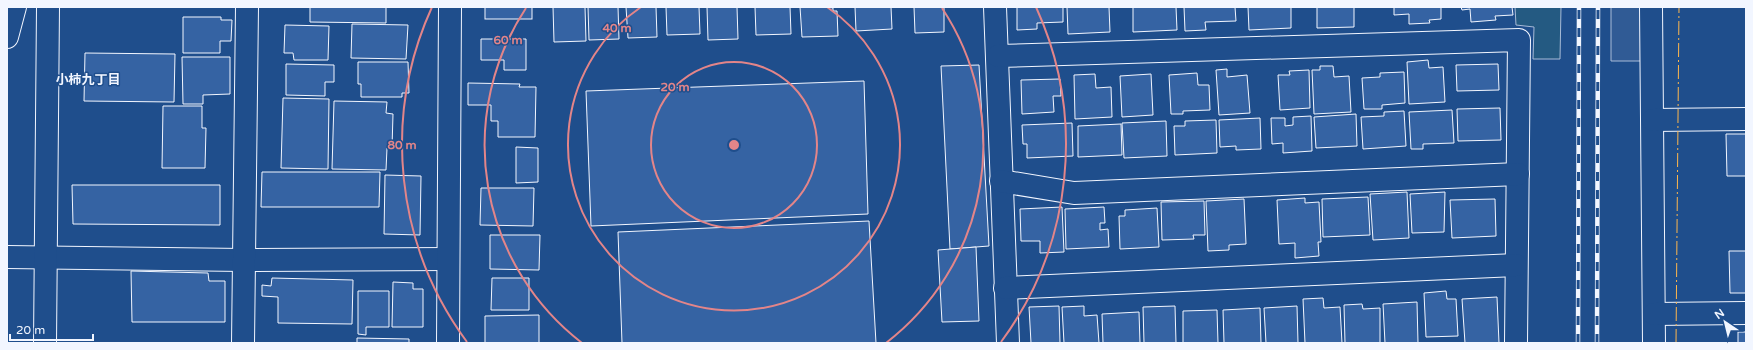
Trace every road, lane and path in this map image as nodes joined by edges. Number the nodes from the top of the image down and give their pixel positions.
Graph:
1 (15, 7) edge
2 (48, 7) edge
3 (247, 7) edge
4 (450, 7) edge
5 (995, 7) edge
6 (1651, 7) edge
7 (7, 37) edge
8 (998, 56) junction
9 (1746, 119) edge
10 (1653, 120) junction
11 (1518, 174) junction
12 (1001, 181) junction
13 (7, 256) edge
14 (46, 257) junction
15 (448, 259) junction
16 (243, 260) junction
17 (1516, 265) junction
18 (1005, 288) junction
19 (1746, 313) edge
20 (1654, 314) junction
21 (45, 343) edge
22 (243, 343) edge
23 (448, 343) edge
24 (1008, 343) edge
25 (1516, 343) edge
26 (1654, 343) edge

1 - 7 street
2 - 14 street
3 - 16 street
4 - 15 street
5 - 8 street
6 - 10 street
8 - 11 street
8 - 12 street
9 - 10 street
10 - 20 street
11 - 12 street
11 - 17 street
12 - 18 street
13 - 14 street
14 - 16 street
14 - 21 street
15 - 16 street
15 - 23 street
16 - 22 street
17 - 18 street
17 - 25 street
18 - 24 street
19 - 20 street
20 - 26 street

